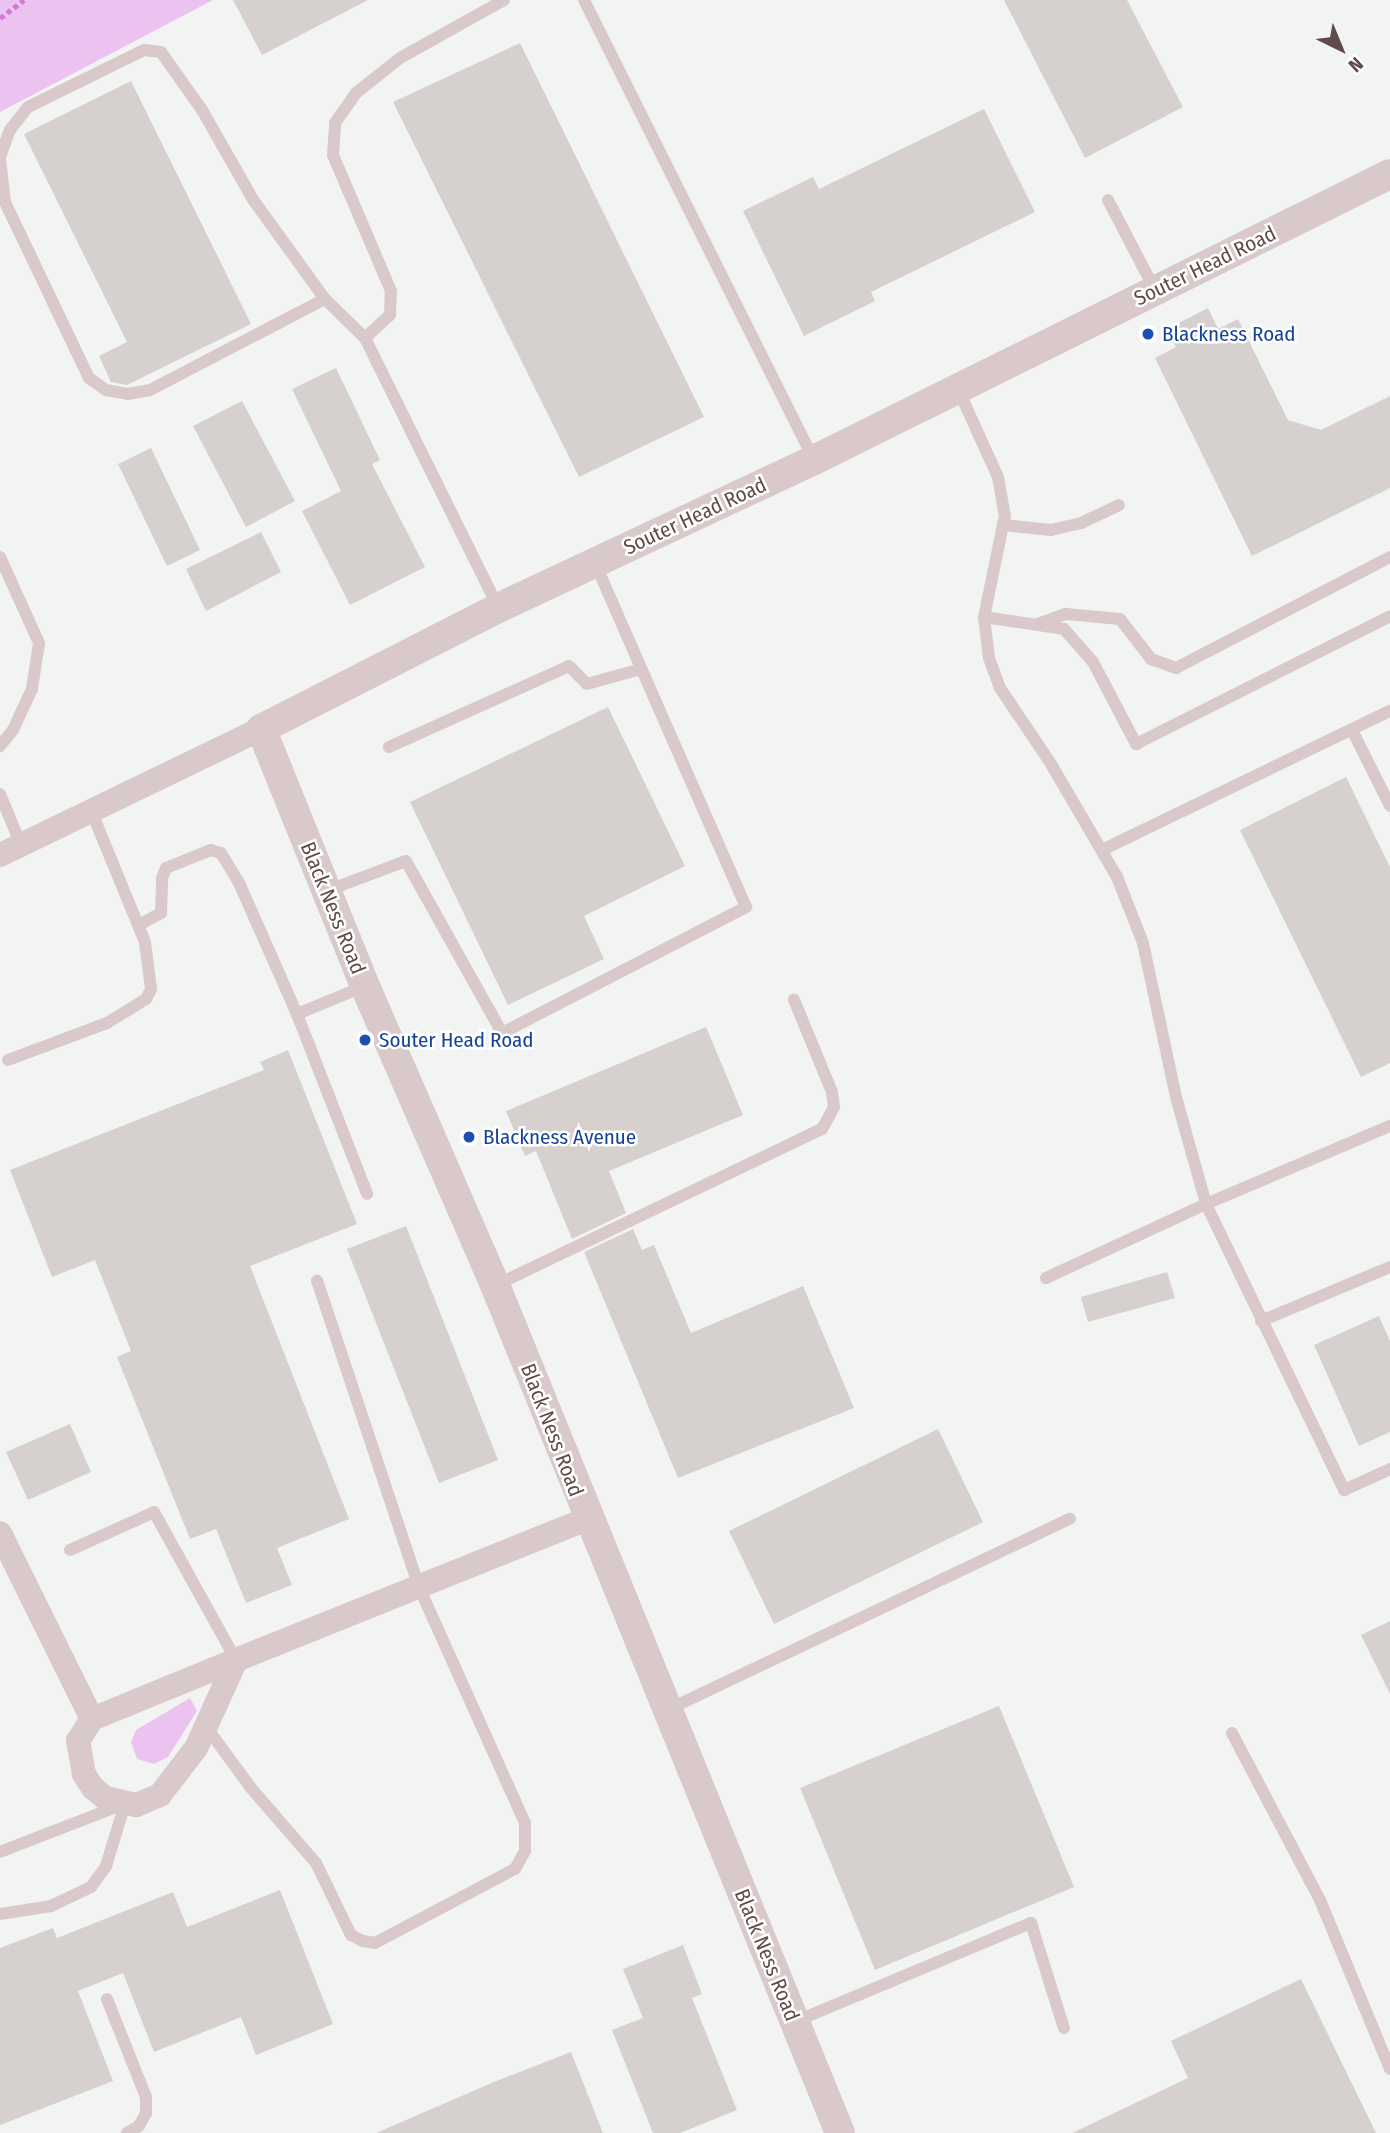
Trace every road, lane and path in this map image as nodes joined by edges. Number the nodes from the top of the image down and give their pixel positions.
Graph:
1 (24, 0) edge
2 (505, 0) edge
3 (584, 0) edge
4 (0, 18) edge
5 (0, 158) edge
6 (1390, 174) edge
7 (1108, 201) dead end
8 (1155, 291) junction
9 (325, 299) junction
10 (365, 338) junction
11 (958, 389) junction
12 (814, 460) junction
13 (1119, 505) dead end
14 (1003, 526) junction
15 (0, 557) edge
16 (1390, 557) edge
17 (594, 563) junction
18 (498, 608) junction
19 (1390, 616) edge
20 (985, 617) junction
21 (1037, 624) junction
22 (641, 669) junction
23 (1390, 711) edge
24 (261, 729) junction
25 (1352, 730) junction
26 (0, 746) edge
27 (389, 747) dead end
28 (0, 794) edge
29 (1390, 806) edge
30 (92, 813) junction
31 (1102, 849) junction
32 (11, 850) edge
33 (326, 891) junction
34 (139, 925) junction
35 (365, 986) junction
36 (794, 1000) dead end
37 (297, 1014) junction
38 (8, 1060) dead end
39 (1390, 1126) edge
40 (367, 1194) dead end
41 (1206, 1204) junction
42 (1390, 1267) edge
43 (1046, 1278) dead end
44 (317, 1281) dead end
45 (495, 1285) junction
46 (1261, 1321) junction
47 (1390, 1469) edge
48 (587, 1519) junction
49 (1069, 1519) dead end
50 (0, 1533) edge
51 (70, 1550) dead end
52 (419, 1587) junction
53 (236, 1660) junction
54 (666, 1711) junction
55 (92, 1718) junction
56 (207, 1728) junction
57 (1233, 1733) dead end
58 (125, 1804) junction
59 (0, 1852) edge
60 (0, 1914) edge
61 (107, 1999) dead end
62 (794, 2022) junction
63 (1064, 2028) dead end
64 (1390, 2069) edge
65 (127, 2133) edge
66 (840, 2133) edge

1 - 4 path
2 - 10 lane
3 - 12 lane
5 - 9 lane
5 - 9 lane
6 - 8 street, Souter Head Road
7 - 8 lane
8 - 11 street, Souter Head Road
9 - 10 lane
10 - 18 lane
11 - 12 street, Souter Head Road
11 - 14 lane
12 - 17 street, Souter Head Road
13 - 14 lane
14 - 20 lane
15 - 26 lane
16 - 21 lane
17 - 18 street, Souter Head Road
17 - 22 lane
18 - 24 street, Souter Head Road
19 - 21 lane
20 - 21 lane
20 - 31 lane
22 - 27 lane
22 - 33 lane
23 - 25 lane
24 - 30 street, Souter Head Road
24 - 33 street, Black Ness Road
25 - 29 lane
25 - 31 lane
28 - 32 lane
30 - 32 street, Souter Head Road
30 - 34 lane
31 - 41 lane
33 - 35 street, Black Ness Road
34 - 37 lane
34 - 38 lane
35 - 37 lane
35 - 45 street, Black Ness Road
36 - 45 lane
37 - 40 lane
39 - 41 lane
41 - 43 lane
41 - 46 lane
42 - 46 lane
44 - 52 lane
45 - 48 street, Black Ness Road
46 - 47 lane
48 - 52 street
48 - 54 street, Black Ness Road
49 - 54 lane
50 - 55 street
51 - 53 lane
52 - 53 street
52 - 56 lane
53 - 55 street
53 - 56 street
54 - 62 street, Black Ness Road
55 - 58 street
56 - 58 street
57 - 64 lane
58 - 59 lane
58 - 60 lane
61 - 65 lane
62 - 63 lane
62 - 66 street, Black Ness Road

